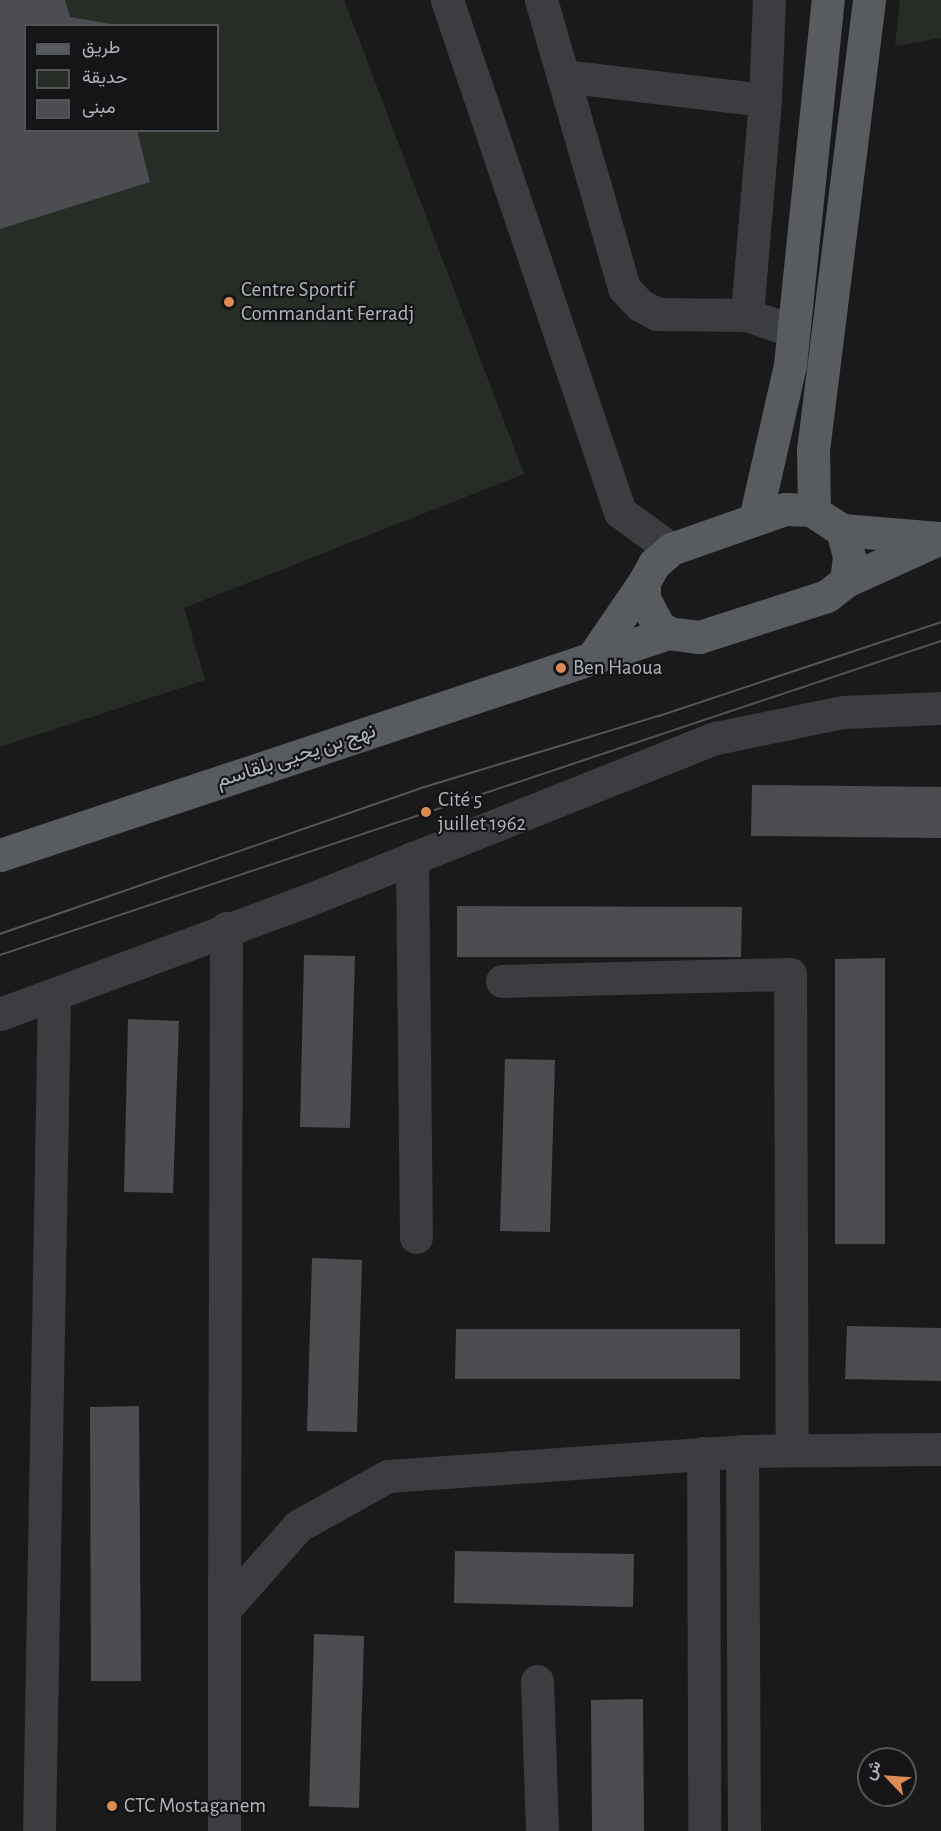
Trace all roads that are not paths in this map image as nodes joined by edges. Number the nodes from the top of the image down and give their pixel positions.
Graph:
1 (447, 0) edge
2 (541, 0) edge
3 (768, 0) edge
4 (828, 0) edge
5 (869, 0) edge
6 (563, 76) junction
7 (765, 100) junction
8 (747, 315) junction
9 (793, 331) junction
10 (814, 512) junction
11 (755, 519) junction
12 (842, 530) junction
13 (941, 538) edge
14 (671, 549) junction
15 (846, 580) junction
16 (644, 582) junction
17 (668, 633) junction
18 (592, 658) junction
19 (941, 708) edge
20 (0, 855) edge
21 (412, 858) junction
22 (226, 928) junction
23 (502, 981) dead end
24 (54, 995) junction
25 (0, 1014) edge
26 (416, 1237) dead end
27 (941, 1449) edge
28 (742, 1450) junction
29 (792, 1450) junction
30 (703, 1453) junction
31 (224, 1611) junction
32 (537, 1681) dead end
33 (39, 1831) edge
34 (224, 1831) edge
35 (542, 1831) edge
36 (704, 1831) edge
37 (744, 1831) edge

1 - 14 street
2 - 6 street
3 - 7 street
4 - 9 main road
5 - 10 main road
6 - 7 street
6 - 8 street
7 - 8 street
8 - 9 street
9 - 11 main road
10 - 11 main road
10 - 12 main road
11 - 14 main road
12 - 13 main road
12 - 15 main road
13 - 15 main road
14 - 16 main road
15 - 17 main road
16 - 17 main road
16 - 18 main road
17 - 18 main road, نهج بن يحيى بلقاسم
18 - 20 main road, نهج بن يحيى بلقاسم
19 - 21 street
21 - 22 street
21 - 26 street
22 - 24 street
22 - 31 street
23 - 29 street
24 - 25 street
24 - 33 street
27 - 29 street
28 - 29 street
28 - 30 street
28 - 37 street
30 - 31 street
30 - 36 street
31 - 34 street
32 - 35 street

